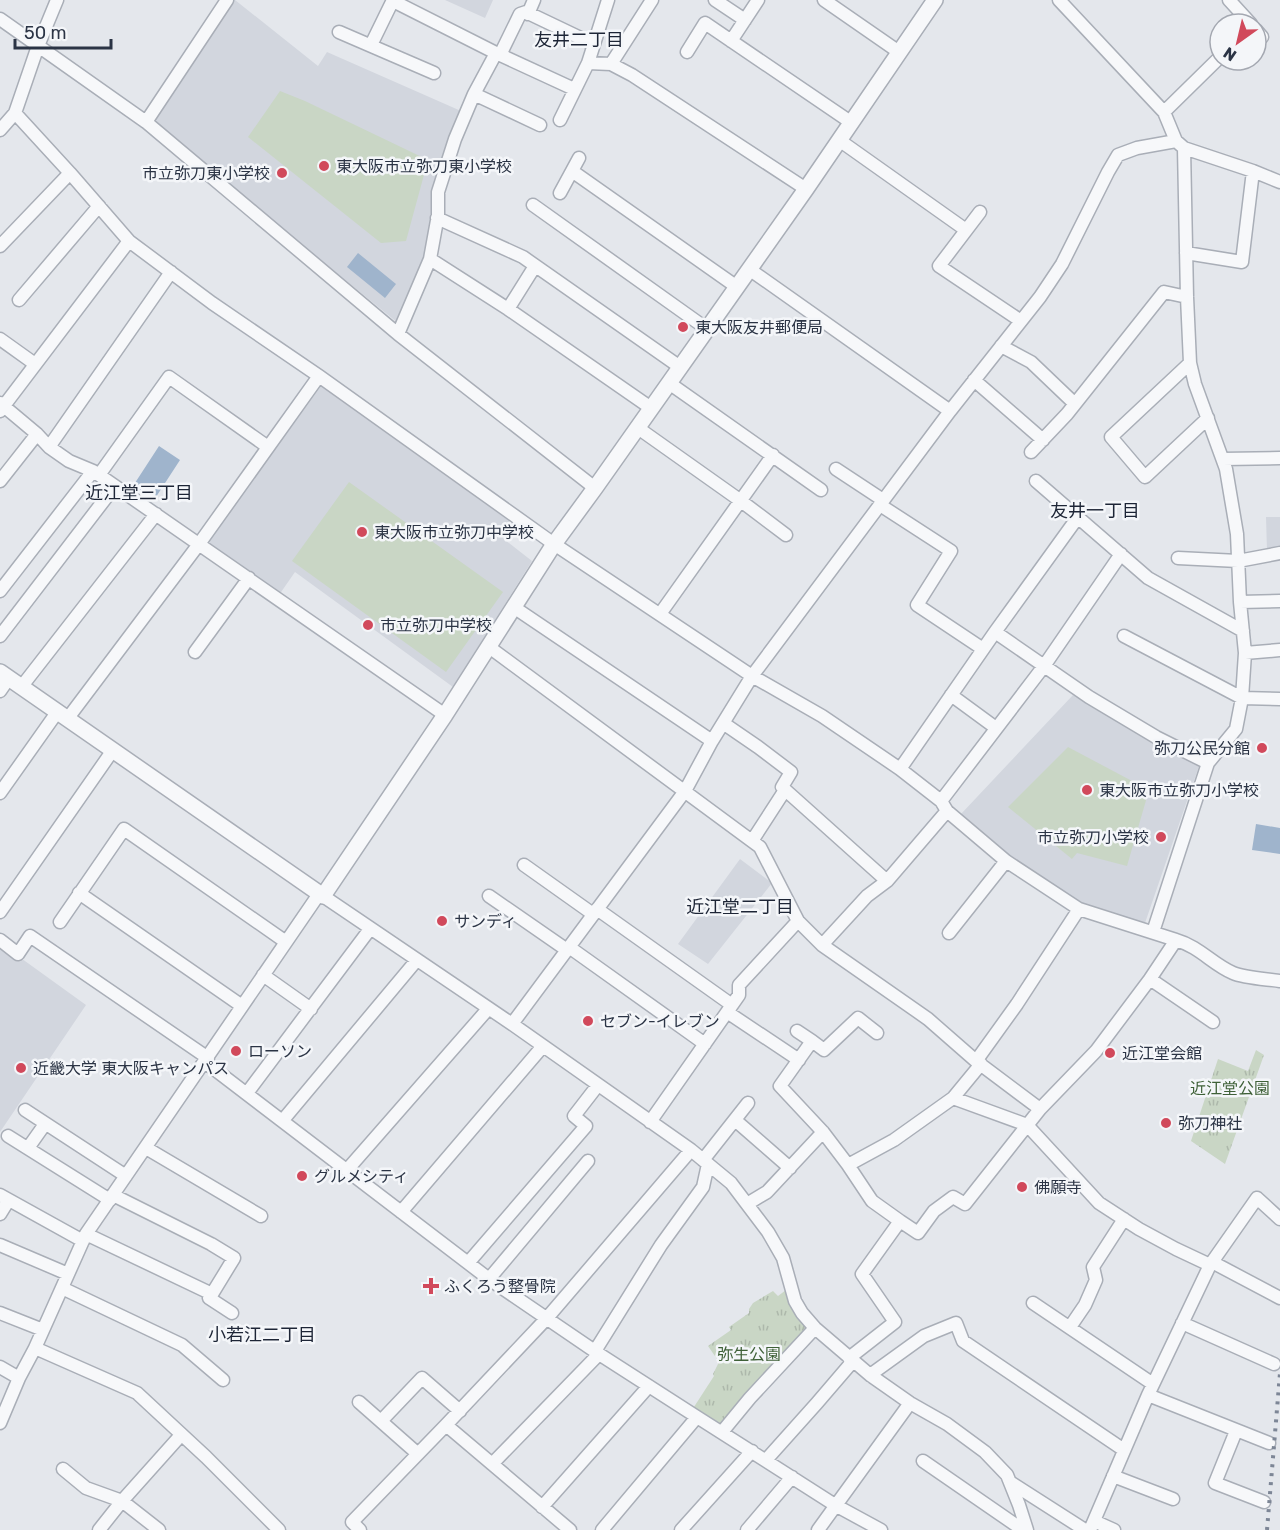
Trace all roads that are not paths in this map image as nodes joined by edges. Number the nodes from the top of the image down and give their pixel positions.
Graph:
1 (57, 0) edge
2 (227, 0) edge
3 (534, 0) edge
4 (608, 0) edge
5 (652, 0) edge
6 (715, 0) edge
7 (758, 0) edge
8 (824, 0) edge
9 (935, 0) edge
10 (1229, 0) edge
11 (393, 1) edge
12 (1063, 1) edge
13 (1240, 12) edge
14 (528, 14) junction
15 (0, 19) edge
16 (745, 20) junction
17 (339, 32) dead end
18 (731, 41) junction
19 (593, 44) junction
20 (370, 45) junction
21 (38, 46) junction
22 (687, 52) dead end
23 (899, 52) junction
24 (498, 54) junction
25 (588, 63) junction
26 (611, 64) junction
27 (1208, 69) edge
28 (434, 73) dead end
29 (574, 89) junction
30 (474, 94) junction
31 (1164, 112) junction
32 (15, 113) junction
33 (560, 120) dead end
34 (146, 122) junction
35 (852, 123) junction
36 (540, 125) dead end
37 (0, 130) edge
38 (839, 140) junction
39 (1180, 145) junction
40 (579, 158) dead end
41 (572, 171) junction
42 (1253, 171) junction
43 (70, 173) junction
44 (1280, 182) edge
45 (806, 189) junction
46 (560, 193) dead end
47 (533, 205) dead end
48 (99, 206) junction
49 (980, 212) dead end
50 (437, 218) junction
51 (966, 230) junction
52 (129, 241) junction
53 (0, 246) edge
54 (1186, 254) junction
55 (430, 260) junction
56 (535, 266) junction
57 (749, 269) junction
58 (171, 272) junction
59 (736, 287) junction
60 (1187, 297) junction
61 (19, 300) dead end
62 (508, 309) junction
63 (1020, 321) junction
64 (707, 329) junction
65 (398, 334) junction
66 (0, 339) edge
67 (1001, 346) junction
68 (1190, 363) junction
69 (35, 364) junction
70 (680, 367) junction
71 (319, 376) junction
72 (974, 380) junction
73 (669, 383) junction
74 (1075, 404) junction
75 (1, 407) edge
76 (651, 408) junction
77 (950, 411) junction
78 (1208, 418) junction
79 (638, 428) junction
80 (37, 434) junction
81 (1042, 440) junction
82 (49, 447) junction
83 (268, 447) junction
84 (1031, 452) dead end
85 (773, 455) junction
86 (1280, 458) edge
87 (1223, 459) junction
88 (836, 469) dead end
89 (96, 473) junction
90 (1036, 481) dead end
91 (0, 482) edge
92 (115, 486) junction
93 (596, 488) junction
94 (820, 490) dead end
95 (741, 501) junction
96 (882, 503) junction
97 (156, 514) junction
98 (1078, 517) junction
99 (786, 535) dead end
100 (554, 543) junction
101 (199, 544) junction
102 (1280, 553) edge
103 (1121, 554) junction
104 (1178, 558) dead end
105 (1238, 561) junction
106 (249, 578) junction
107 (0, 591) edge
108 (1280, 601) edge
109 (1240, 602) junction
110 (515, 608) junction
111 (660, 614) junction
112 (1243, 631) junction
113 (995, 633) junction
114 (0, 636) edge
115 (1124, 636) dead end
116 (489, 647) junction
117 (983, 649) junction
118 (1280, 650) edge
119 (195, 652) dead end
120 (1245, 652) junction
121 (1044, 666) junction
122 (753, 676) junction
123 (10, 679) edge
124 (0, 691) edge
125 (951, 695) junction
126 (1242, 698) junction
127 (1280, 699) edge
128 (63, 714) junction
129 (445, 715) junction
130 (723, 723) junction
131 (996, 728) junction
132 (712, 741) junction
133 (113, 750) junction
134 (1208, 763) junction
135 (900, 769) junction
136 (785, 790) junction
137 (685, 791) junction
138 (0, 793) edge
139 (944, 806) junction
140 (752, 841) junction
141 (1006, 861) junction
142 (524, 865) dead end
143 (887, 880) junction
144 (79, 893) junction
145 (321, 895) junction
146 (489, 896) dead end
147 (1079, 909) junction
148 (595, 911) junction
149 (0, 912) edge
150 (798, 921) junction
151 (60, 922) dead end
152 (370, 928) junction
153 (1153, 932) junction
154 (949, 933) dead end
155 (0, 940) edge
156 (1176, 940) junction
157 (286, 942) junction
158 (822, 945) junction
159 (568, 948) junction
160 (416, 960) junction
161 (263, 975) junction
162 (1150, 979) junction
163 (1280, 981) edge
164 (243, 1006) junction
165 (311, 1009) junction
166 (488, 1009) junction
167 (729, 1009) junction
168 (1213, 1022) dead end
169 (512, 1024) junction
170 (797, 1031) dead end
171 (877, 1032) dead end
172 (812, 1041) junction
173 (705, 1044) junction
174 (543, 1046) junction
175 (206, 1060) junction
176 (799, 1060) junction
177 (979, 1062) junction
178 (598, 1085) junction
179 (247, 1093) junction
180 (953, 1098) junction
181 (748, 1103) dead end
182 (1040, 1109) junction
183 (24, 1110) dead end
184 (283, 1120) junction
185 (735, 1120) junction
186 (650, 1122) junction
187 (45, 1124) junction
188 (1028, 1125) junction
189 (823, 1132) junction
190 (8, 1136) dead end
191 (28, 1148) junction
192 (146, 1148) junction
193 (691, 1150) junction
194 (588, 1161) dead end
195 (705, 1162) junction
196 (848, 1165) junction
197 (790, 1168) junction
198 (347, 1170) junction
199 (126, 1176) junction
200 (4, 1198) edge
201 (111, 1198) junction
202 (747, 1204) junction
203 (401, 1212) junction
204 (0, 1214) edge
205 (261, 1216) dead end
206 (1124, 1219) junction
207 (1280, 1219) edge
208 (900, 1221) junction
209 (85, 1238) junction
210 (0, 1245) edge
211 (468, 1263) junction
212 (1211, 1263) junction
213 (68, 1274) junction
214 (489, 1279) junction
215 (62, 1288) junction
216 (212, 1294) junction
217 (1280, 1298) edge
218 (1033, 1303) dead end
219 (0, 1313) edge
220 (232, 1313) dead end
221 (547, 1318) junction
222 (1182, 1323) junction
223 (1070, 1327) junction
224 (815, 1328) junction
225 (43, 1330) junction
226 (35, 1348) junction
227 (597, 1352) junction
228 (851, 1359) junction
229 (1274, 1364) dead end
230 (0, 1367) edge
231 (870, 1375) junction
232 (20, 1378) junction
233 (223, 1380) dead end
234 (648, 1386) junction
235 (1151, 1389) junction
236 (359, 1402) dead end
237 (910, 1403) junction
238 (460, 1411) junction
239 (697, 1417) junction
240 (381, 1421) junction
241 (0, 1423) edge
242 (446, 1425) junction
243 (1236, 1431) junction
244 (722, 1432) junction
245 (181, 1435) junction
246 (1269, 1443) dead end
247 (1124, 1450) junction
248 (752, 1451) junction
249 (418, 1454) junction
250 (766, 1460) junction
251 (922, 1461) dead end
252 (492, 1464) junction
253 (63, 1470) dead end
254 (1113, 1476) junction
255 (792, 1477) junction
256 (1010, 1482) junction
257 (1173, 1499) dead end
258 (122, 1501) junction
259 (1263, 1502) dead end
260 (835, 1505) junction
261 (542, 1507) junction
262 (1090, 1527) edge
263 (874, 1528) edge
264 (99, 1530) edge
265 (159, 1530) edge
266 (279, 1530) edge
267 (360, 1530) edge
268 (570, 1530) edge
269 (602, 1530) edge
270 (681, 1530) edge
271 (747, 1530) edge
272 (818, 1530) edge
273 (1025, 1530) edge
274 (1114, 1530) edge

1 - 21 street
2 - 34 street
3 - 14 street
4 - 19 street
5 - 26 street
6 - 16 street
7 - 16 street
8 - 23 street
9 - 23 street
10 - 13 street
11 - 20 street
11 - 24 street
12 - 31 street
14 - 19 street
14 - 24 street
15 - 21 street
16 - 18 street
17 - 20 street
18 - 22 street
18 - 35 street
19 - 25 street
20 - 28 street
21 - 32 street
21 - 34 street
23 - 35 street
24 - 29 street
24 - 30 street
25 - 26 street
25 - 29 street
26 - 45 street
27 - 31 street
29 - 33 street
30 - 36 street
30 - 50 street
31 - 39 street
32 - 37 street
32 - 43 street
34 - 65 street
35 - 38 street
38 - 45 street
38 - 51 street
39 - 42 street
39 - 54 street
39 - 63 street
40 - 41 street
41 - 46 street
41 - 59 street
42 - 44 street
42 - 54 street
43 - 48 street
43 - 53 street
45 - 57 street
47 - 64 street
48 - 52 street
48 - 61 street
49 - 51 street
50 - 55 street
50 - 56 street
51 - 63 street
52 - 58 street
52 - 69 street
54 - 60 street
55 - 62 street
55 - 65 street
56 - 62 street
56 - 70 street
57 - 59 street
57 - 77 street
58 - 71 street
58 - 82 street
59 - 64 street
60 - 68 street
60 - 74 street
62 - 76 street
63 - 67 street
64 - 70 street
65 - 93 street
66 - 69 street
67 - 72 street
67 - 74 street
68 - 78 street
68 - 78 street
69 - 75 street
70 - 73 street
71 - 83 street
71 - 100 street
72 - 77 street
72 - 81 street
73 - 76 street
73 - 85 street
74 - 81 street
75 - 80 street
76 - 79 street
77 - 96 street
78 - 87 street
79 - 93 street
79 - 95 street
80 - 82 street
80 - 91 street
81 - 84 street
82 - 89 street
83 - 89 street
83 - 101 street
85 - 94 street
85 - 95 street
86 - 87 street
87 - 105 street
88 - 96 street
89 - 92 street
89 - 107 street
90 - 98 street
92 - 97 street
92 - 114 street
93 - 100 street
95 - 99 street
95 - 111 street
96 - 117 street
96 - 122 street
97 - 101 street
97 - 123 street
98 - 103 street
98 - 113 street
100 - 110 street
100 - 111 street
101 - 106 street
101 - 128 street
102 - 105 street
103 - 112 street
103 - 121 street
104 - 105 street
105 - 109 street
106 - 119 street
106 - 129 street
108 - 109 street
109 - 112 street
110 - 116 street
110 - 132 street
111 - 122 street
112 - 120 street
113 - 117 street
113 - 121 street
115 - 126 street
116 - 129 street
116 - 137 street
117 - 125 street
118 - 120 street
120 - 126 street
121 - 131 street
121 - 134 street
122 - 130 street
122 - 135 street
123 - 124 street
123 - 128 street
125 - 131 street
125 - 135 street
126 - 127 street
126 - 134 street
128 - 133 street
128 - 138 street
129 - 145 street
130 - 132 street
130 - 136 street
131 - 139 street
132 - 137 street
133 - 145 street
133 - 149 street
134 - 153 street
135 - 139 street
136 - 140 street
136 - 143 street
137 - 140 street
137 - 148 street
139 - 141 street
139 - 143 street
140 - 150 street
141 - 147 street
141 - 154 street
142 - 148 street
143 - 158 street
144 - 151 street
144 - 157 street
144 - 164 street
145 - 152 street
145 - 157 street
146 - 159 street
147 - 153 street
147 - 177 street
148 - 159 street
148 - 167 street
150 - 158 street
150 - 167 street
152 - 160 street
152 - 165 street
153 - 156 street
155 - 175 street
156 - 162 street
156 - 163 street
157 - 161 street
158 - 177 street
159 - 169 street
159 - 173 street
160 - 166 street
160 - 184 street
161 - 164 street
161 - 165 street
162 - 168 street
162 - 182 street
164 - 175 street
165 - 179 street
166 - 169 street
166 - 198 street
167 - 173 street
167 - 176 street
169 - 174 street
170 - 172 street
171 - 172 street
172 - 176 street
173 - 186 street
174 - 178 street
174 - 203 street
175 - 179 street
175 - 192 street
176 - 189 street
177 - 180 street
177 - 182 street
178 - 186 street
178 - 211 street
179 - 184 street
180 - 188 street
180 - 196 street
181 - 185 street
182 - 188 street
183 - 187 street
184 - 198 street
185 - 195 street
185 - 197 street
186 - 193 street
187 - 191 street
187 - 199 street
188 - 206 street
188 - 208 street
189 - 196 street
189 - 197 street
190 - 191 street
191 - 201 street
192 - 199 street
192 - 205 street
193 - 195 street
193 - 221 street
194 - 214 street
195 - 202 street
195 - 227 street
196 - 208 street
197 - 202 street
198 - 203 street
199 - 201 street
200 - 204 street
200 - 209 street
201 - 209 street
201 - 216 street
202 - 224 street
203 - 211 street
206 - 212 street
206 - 223 street
207 - 212 street
208 - 228 street
209 - 213 street
209 - 216 street
210 - 213 street
211 - 214 street
212 - 217 street
212 - 222 street
213 - 215 street
214 - 221 street
215 - 225 street
215 - 233 street
216 - 220 street
218 - 223 street
219 - 225 street
221 - 227 street
221 - 238 street
222 - 229 street
222 - 235 street
223 - 235 street
224 - 228 street
224 - 244 street
225 - 226 street
226 - 232 street
226 - 245 street
227 - 234 street
227 - 252 street
228 - 231 street
228 - 250 street
230 - 232 street
231 - 237 street
231 - 247 street
232 - 241 street
234 - 239 street
234 - 261 street
235 - 243 street
235 - 247 street
236 - 240 street
237 - 256 street
237 - 260 street
238 - 240 street
238 - 242 street
239 - 244 street
239 - 269 street
240 - 249 street
242 - 249 street
242 - 252 street
243 - 246 street
243 - 259 street
244 - 248 street
245 - 258 street
245 - 266 street
247 - 254 street
248 - 250 street
248 - 270 street
249 - 267 street
250 - 255 street
251 - 273 street
252 - 261 street
253 - 258 street
254 - 257 street
254 - 262 street
255 - 260 street
255 - 271 street
256 - 262 street
256 - 273 street
258 - 264 street
258 - 265 street
260 - 263 street
260 - 272 street
261 - 268 street
262 - 274 street

